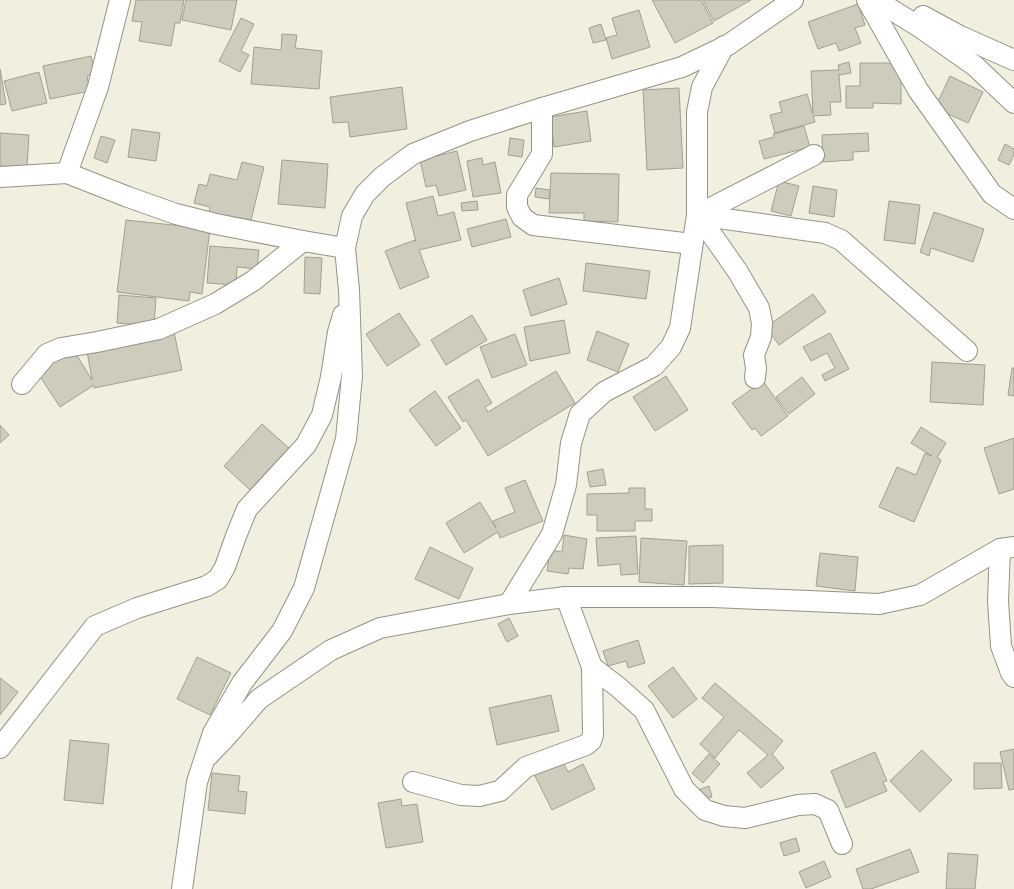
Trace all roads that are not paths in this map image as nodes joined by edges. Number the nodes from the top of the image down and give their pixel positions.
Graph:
1 (120, 0) edge
2 (793, 0) edge
3 (893, 0) edge
4 (868, 2) edge
5 (724, 46) junction
6 (1014, 60) edge
7 (1014, 102) edge
8 (542, 108) junction
9 (814, 155) dead end
10 (67, 173) junction
11 (0, 177) edge
12 (1014, 210) edge
13 (697, 215) junction
14 (302, 241) junction
15 (692, 244) junction
16 (345, 248) junction
17 (349, 290) junction
18 (967, 351) dead end
19 (754, 378) dead end
20 (22, 384) dead end
21 (1007, 548) edge
22 (566, 597) junction
23 (509, 604) junction
24 (592, 667) junction
25 (1014, 678) edge
26 (0, 748) edge
27 (197, 782) junction
28 (413, 782) dead end
29 (842, 844) dead end
30 (182, 889) edge

1 - 10 street
2 - 5 street
3 - 6 street
4 - 7 street
4 - 12 street
5 - 8 street
5 - 13 street
8 - 15 street
8 - 16 street
9 - 13 street
10 - 11 street
10 - 14 street
13 - 15 street
13 - 18 street
13 - 19 street
14 - 16 street
14 - 20 street
15 - 23 street
16 - 17 street
17 - 26 street
17 - 27 street
21 - 22 street
21 - 25 street
22 - 23 street
22 - 24 street
23 - 27 street
24 - 28 street
24 - 29 street
27 - 30 street

